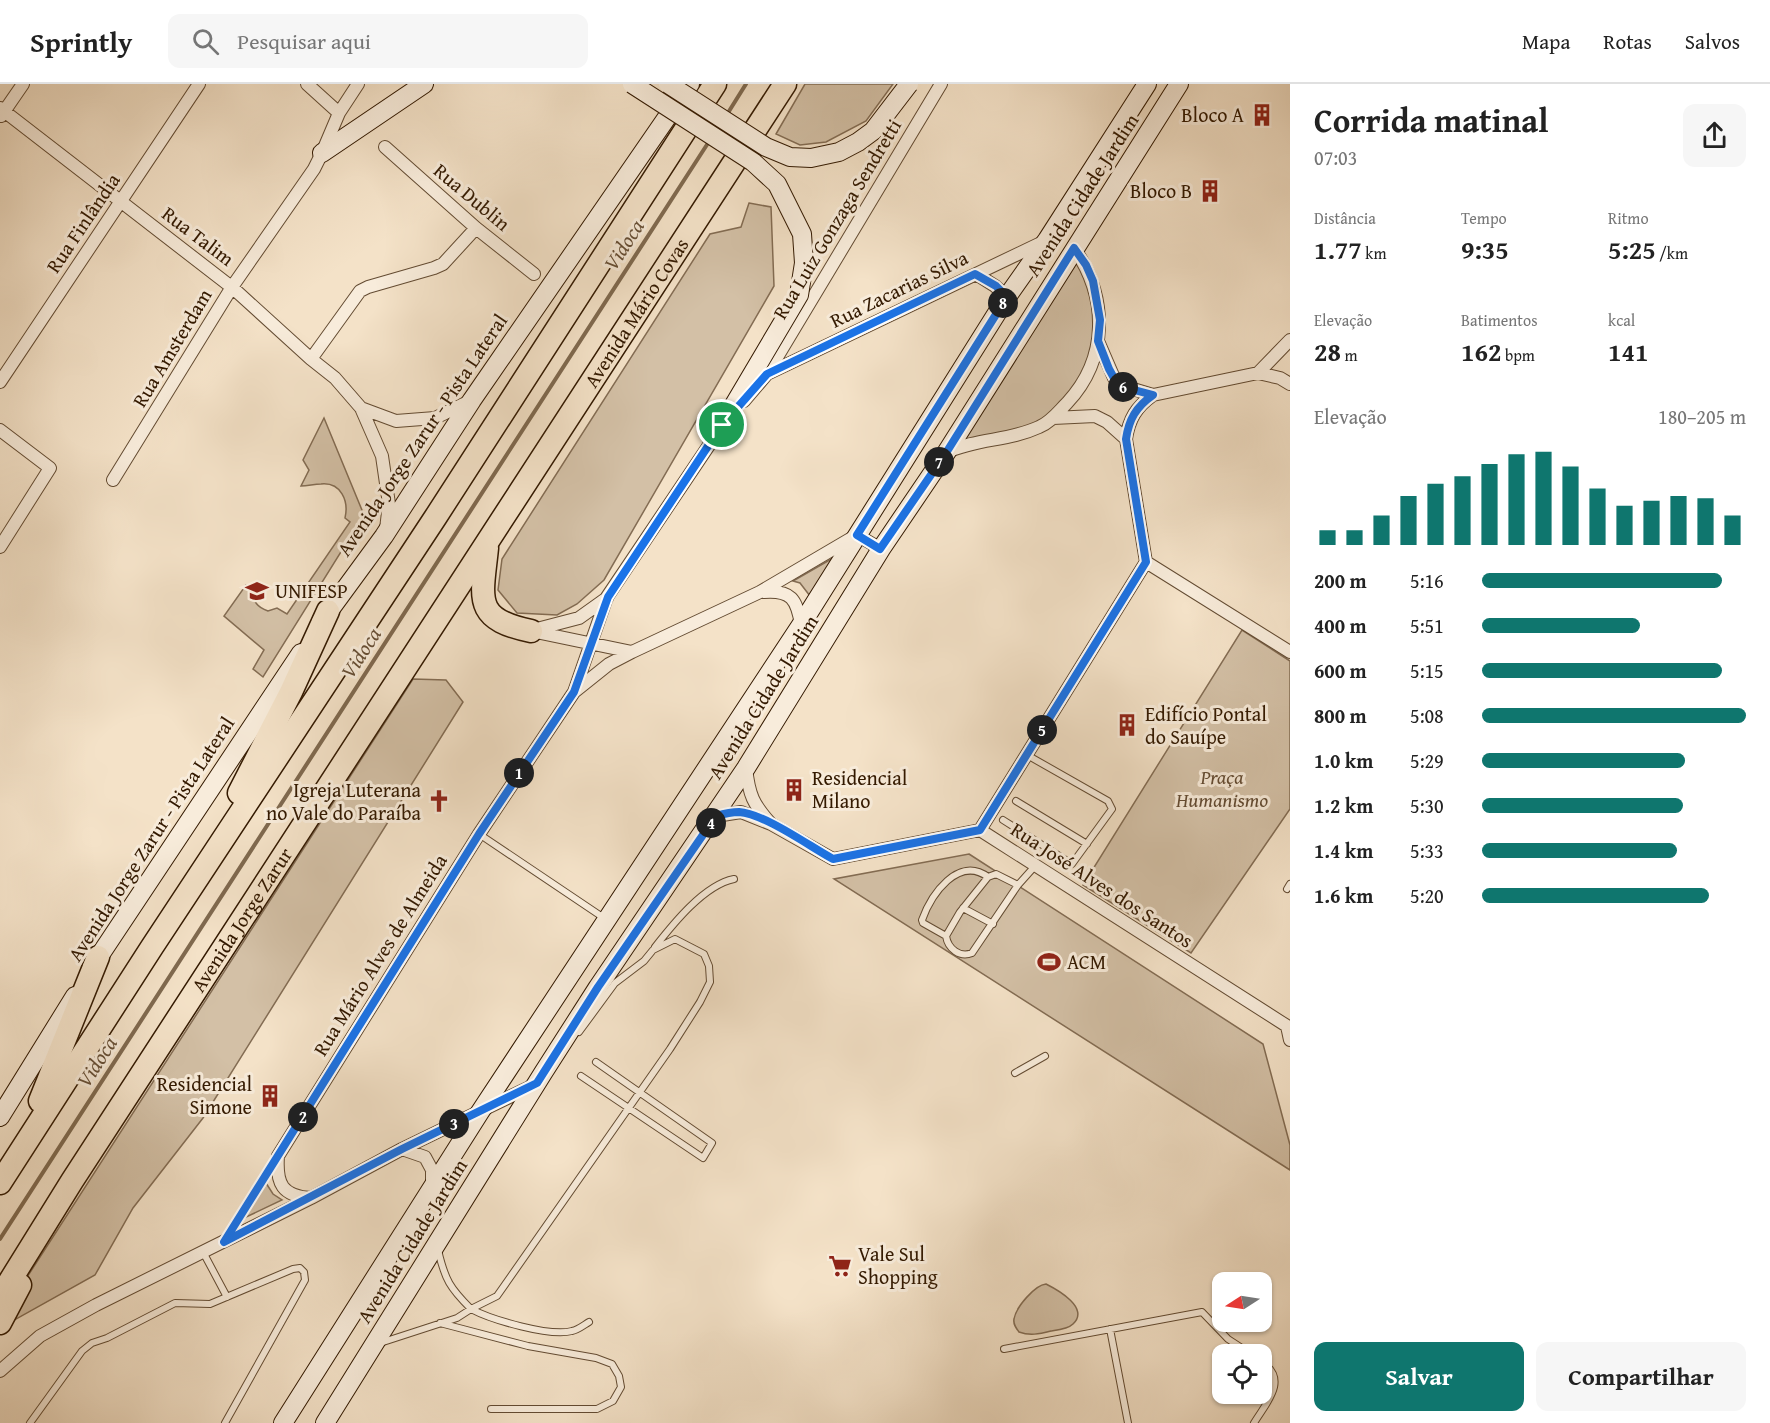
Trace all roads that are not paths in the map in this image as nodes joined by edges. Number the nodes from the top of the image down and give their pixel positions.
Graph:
1 (23, 84) edge
2 (198, 84) edge
3 (307, 84) edge
4 (358, 84) edge
5 (424, 84) edge
6 (632, 84) edge
7 (668, 84) edge
8 (690, 84) edge
9 (715, 84) edge
10 (785, 84) edge
11 (909, 84) edge
12 (941, 84) edge
13 (1147, 84) edge
14 (1179, 84) edge
15 (1, 112) edge
16 (339, 113) junction
17 (385, 147) dead end
18 (322, 153) junction
19 (120, 202) junction
20 (476, 228) junction
21 (1047, 240) junction
22 (1074, 248) junction
23 (534, 274) dead end
24 (975, 274) junction
25 (232, 287) junction
26 (1007, 297) junction
27 (1290, 340) edge
28 (1098, 341) junction
29 (311, 359) junction
30 (1258, 373) junction
31 (767, 374) junction
32 (0, 382) edge
33 (1290, 384) edge
34 (1153, 395) junction
35 (472, 400) junction
36 (361, 408) junction
37 (1053, 418) junction
38 (722, 425) junction
39 (0, 430) edge
40 (1126, 439) junction
41 (946, 453) junction
42 (113, 480) dead end
43 (857, 535) junction
44 (384, 536) junction
45 (487, 543) junction
46 (0, 547) edge
47 (880, 549) junction
48 (1146, 562) junction
49 (760, 592) junction
50 (608, 597) junction
51 (328, 611) junction
52 (801, 625) junction
53 (531, 631) junction
54 (590, 642) junction
55 (632, 652) junction
56 (1290, 652) edge
57 (574, 692) junction
58 (1026, 755) junction
59 (746, 768) junction
60 (1016, 801) dead end
61 (716, 816) junction
62 (1003, 820) dead end
63 (771, 824) junction
64 (980, 830) junction
65 (479, 834) junction
66 (1087, 844) junction
67 (1035, 866) junction
68 (988, 877) junction
69 (734, 879) dead end
70 (1018, 885) junction
71 (963, 908) junction
72 (607, 920) junction
73 (993, 924) junction
74 (946, 936) junction
75 (152, 947) junction
76 (653, 950) junction
77 (98, 957) junction
78 (1288, 1024) edge
79 (576, 1037) dead end
80 (1290, 1040) edge
81 (569, 1046) dead end
82 (1045, 1056) dead end
83 (596, 1062) dead end
84 (1015, 1073) dead end
85 (581, 1076) dead end
86 (540, 1078) junction
87 (639, 1092) junction
88 (628, 1107) junction
89 (480, 1112) junction
90 (0, 1116) edge
91 (402, 1149) junction
92 (278, 1156) junction
93 (2, 1180) edge
94 (72, 1181) junction
95 (432, 1189) junction
96 (311, 1198) junction
97 (224, 1242) junction
98 (436, 1245) junction
99 (203, 1252) junction
100 (227, 1297) junction
101 (0, 1298) edge
102 (471, 1309) junction
103 (589, 1322) dead end
104 (0, 1323) edge
105 (440, 1323) junction
106 (1110, 1329) junction
107 (1236, 1344) edge
108 (375, 1345) junction
109 (1004, 1349) dead end
110 (0, 1371) edge
111 (1272, 1372) edge
112 (1272, 1392) edge
113 (1266, 1404) edge
114 (491, 1409) dead end
115 (30, 1423) edge
116 (225, 1423) edge
117 (283, 1423) edge
118 (325, 1423) edge
119 (1128, 1423) edge
120 (1254, 1423) edge

1 - 15 street
2 - 19 street, Rua Finlândia
3 - 16 street
4 - 16 street, Rua Amsterdam
5 - 18 main road
6 - 38 main road, bridge
7 - 11 main road, bridge
8 - 35 main road, Avenida Jorge Zarur - Pista Lateral
9 - 75 highway
10 - 45 highway, Avenida Mário Covas
12 - 31 street, Rua Luiz Gonzaga Sendretti
13 - 21 main road, Avenida Cidade Jardim
14 - 22 main road, Avenida Cidade Jardim
15 - 19 street, Rua Talim
16 - 18 street, Rua Amsterdam
17 - 20 street, Rua Dublin
18 - 25 street, Rua Amsterdam
19 - 25 street, Rua Talim
19 - 32 street, Rua Finlândia
20 - 23 street, Rua Dublin
20 - 29 street
21 - 24 street, Rua Zacarias Silva
21 - 26 main road, Avenida Cidade Jardim
22 - 28 street
22 - 41 main road, Avenida Cidade Jardim
24 - 26 street
24 - 31 street, Rua Zacarias Silva
25 - 29 street, Rua Talim
25 - 42 street, Rua Amsterdam
26 - 43 main road, Avenida Cidade Jardim
27 - 30 street
28 - 34 street
28 - 37 street
29 - 36 street, Rua Talim
30 - 33 street
30 - 34 street
31 - 38 street
34 - 40 street
35 - 36 street, Rua Talim
35 - 44 main road, Avenida Jorge Zarur - Pista Lateral
36 - 44 street, Rua Talim
37 - 40 street
37 - 41 street
38 - 50 street
39 - 46 street
40 - 48 street
41 - 47 main road, Avenida Cidade Jardim
43 - 47 street
43 - 49 street
43 - 52 main road, Avenida Cidade Jardim
44 - 51 main road, Avenida Jorge Zarur - Pista Lateral
45 - 53 highway
45 - 94 highway, Avenida Jorge Zarur
47 - 59 main road, Avenida Cidade Jardim
48 - 56 street
48 - 58 street
49 - 52 street
49 - 55 street
50 - 53 street
50 - 54 street
51 - 75 highway
51 - 77 main road, Avenida Jorge Zarur - Pista Lateral
52 - 72 main road, Avenida Cidade Jardim
53 - 54 street
54 - 55 street
54 - 57 street
55 - 57 street
57 - 65 street, Rua Mário Alves de Almeida
58 - 64 street
58 - 66 lane
59 - 61 main road, Avenida Cidade Jardim
59 - 63 street
60 - 66 lane
61 - 63 street, Rua José Alves dos Santos
61 - 86 main road, Avenida Cidade Jardim
62 - 66 lane
63 - 64 street, Rua José Alves dos Santos
64 - 67 street, Rua José Alves dos Santos
65 - 72 lane
65 - 92 street, Rua Mário Alves de Almeida
67 - 70 lane
67 - 78 street, Rua José Alves dos Santos
68 - 70 lane
68 - 71 lane
68 - 74 lane
69 - 76 lane
70 - 73 lane
71 - 73 lane
71 - 74 lane
72 - 89 main road, Avenida Cidade Jardim
73 - 74 lane
75 - 93 highway
76 - 79 lane
76 - 87 lane
77 - 90 main road, Avenida Jorge Zarur - Pista Lateral
77 - 93 highway
78 - 80 street, Rua José Alves dos Santos
81 - 86 lane
82 - 84 lane
83 - 87 lane
85 - 88 lane
86 - 89 street
86 - 98 main road, Avenida Cidade Jardim
87 - 88 lane
87 - 88 lane
88 - 102 lane
89 - 91 street
89 - 95 main road, Avenida Cidade Jardim
91 - 95 street, Avenida Cidade Jardim
91 - 96 street
92 - 96 street
92 - 97 lane, Rua Mário Alves de Almeida
94 - 101 highway, Avenida Jorge Zarur
94 - 104 highway
95 - 117 main road, Avenida Cidade Jardim
96 - 97 street
97 - 99 street
98 - 102 lane
98 - 108 main road, Avenida Cidade Jardim
99 - 100 lane
99 - 110 street
100 - 115 lane
100 - 116 lane
102 - 103 lane
102 - 105 lane
105 - 108 lane
105 - 114 lane
106 - 107 lane
106 - 109 lane
106 - 119 lane
108 - 118 main road, Avenida Cidade Jardim
111 - 112 lane
113 - 120 lane

